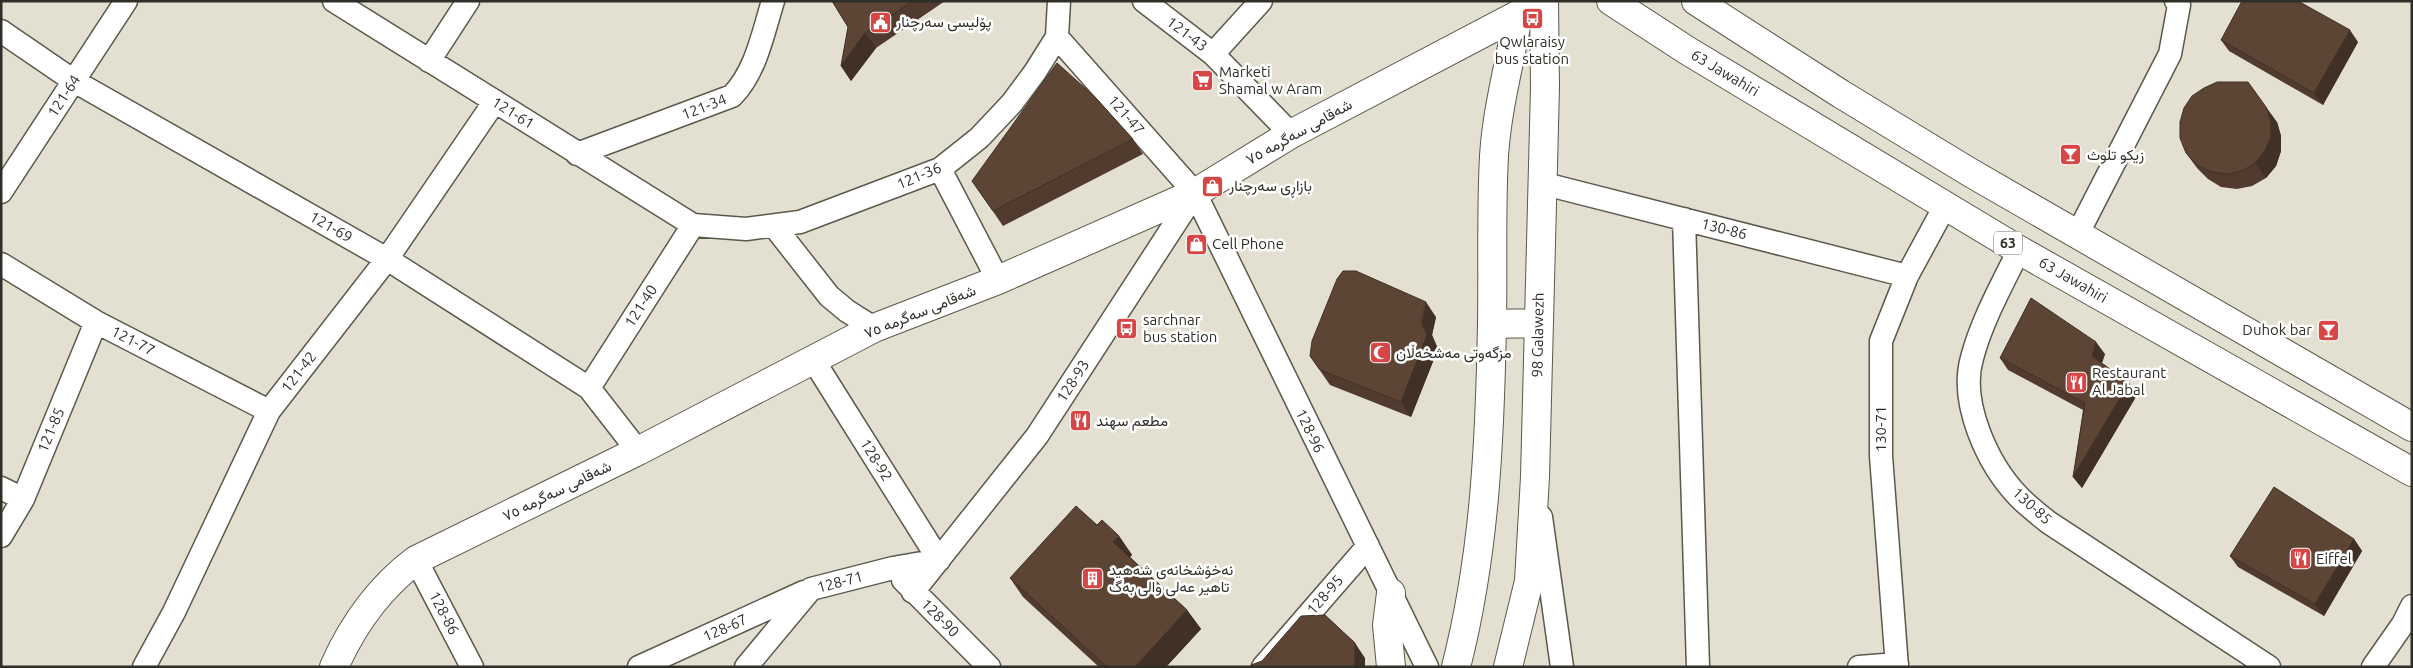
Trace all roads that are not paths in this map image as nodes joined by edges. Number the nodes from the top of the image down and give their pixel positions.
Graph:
1 (126, 1) edge
2 (334, 1) edge
3 (468, 1) edge
4 (773, 1) edge
5 (1059, 1) edge
6 (1144, 1) edge
7 (1261, 1) edge
8 (1544, 1) edge
9 (1611, 1) edge
10 (1696, 1) edge
11 (2176, 1) edge
12 (1518, 15) junction
13 (1, 31) edge
14 (1057, 37) junction
15 (1213, 54) junction
16 (429, 61) junction
17 (74, 81) junction
18 (495, 101) junction
19 (1291, 134) junction
20 (577, 154) junction
21 (940, 169) junction
22 (1541, 183) junction
23 (1, 192) edge
24 (1195, 193) junction
25 (1945, 206) junction
26 (1684, 219) junction
27 (693, 225) junction
28 (774, 226) junction
29 (2077, 235) junction
30 (2019, 250) junction
31 (387, 259) junction
32 (1, 264) edge
33 (1907, 276) junction
34 (998, 280) junction
35 (96, 322) junction
36 (1538, 323) junction
37 (1492, 324) junction
38 (874, 328) junction
39 (814, 360) junction
40 (588, 388) junction
41 (269, 411) junction
42 (2412, 427) edge
43 (638, 452) junction
44 (2412, 472) edge
45 (1535, 478) junction
46 (1, 488) edge
47 (22, 499) junction
48 (1, 536) edge
49 (1368, 546) junction
50 (416, 560) junction
51 (939, 560) junction
52 (893, 568) junction
53 (811, 589) junction
54 (913, 592) junction
55 (1391, 593) junction
56 (2409, 620) edge
57 (1897, 665) edge
58 (144, 667) edge
59 (334, 667) edge
60 (472, 667) edge
61 (639, 667) edge
62 (746, 667) edge
63 (989, 667) edge
64 (1263, 667) edge
65 (1391, 667) edge
66 (1427, 667) edge
67 (1456, 667) edge
68 (1508, 667) edge
69 (1562, 667) edge
70 (1698, 667) edge
71 (1859, 667) edge
72 (2269, 667) edge
73 (2373, 667) edge

1 - 17 street, 121-64
2 - 16 street, 121-61
3 - 16 street
4 - 20 street, 121-34
5 - 14 street, 121-36
6 - 15 street, 121-43
7 - 15 street
8 - 12 main road, شەقامی سەگرمە ٧٥
8 - 22 main road, 98 Galawezh
9 - 25 main road, 63 Jawahiri / 63
10 - 29 main road
11 - 29 street
12 - 19 main road, شەقامی سەگرمە ٧٥
12 - 37 main road
13 - 17 street, 121-69
14 - 21 street, 121-36
14 - 24 street, 121-47
15 - 19 street, 121-43
16 - 18 street, 121-61
17 - 23 street, 121-64
17 - 31 street, 121-69
18 - 20 street, 121-61
18 - 31 street, 121-42
19 - 24 main road, شەقامی سەگرمە ٧٥
20 - 27 street, 121-61
21 - 28 street, 121-36
21 - 34 street
22 - 26 street, 130-86
22 - 36 main road, 98 Galawezh
24 - 34 main road, شەقامی سەگرمە ٧٥
24 - 49 street, 128-96
24 - 51 street, 128-93
25 - 30 main road, 63 Jawahiri / 63
25 - 33 street, 130-71
26 - 33 street, 130-86
26 - 70 street
27 - 28 street, 121-36
27 - 40 street, 121-40
28 - 38 street
29 - 42 main road
30 - 44 main road, 63 Jawahiri / 63
30 - 72 street, 130-85
31 - 40 street, 121-69
31 - 41 street, 121-42
32 - 35 street, 121-77
33 - 57 street, 130-71
34 - 38 main road, شەقامی سەگرمە ٧٥
35 - 41 street, 121-77
35 - 47 street, 121-85
36 - 37 main road
36 - 45 main road, 98 Galawezh
37 - 67 main road
38 - 39 main road, شەقامی سەگرمە ٧٥
39 - 43 main road, شەقامی سەگرمە ٧٥
39 - 51 street, 128-92
40 - 43 street, 121-69
41 - 58 street, 121-42
43 - 50 main road, شەقامی سەگرمە ٧٥
45 - 68 main road, 98 Galawezh
45 - 69 street
46 - 47 street
47 - 48 street, 121-85
49 - 55 street, 128-96
49 - 64 street, 128-95
50 - 59 main road, شەقامی سەگرمە ٧٥
50 - 60 street, 128-86
51 - 52 street, 128-71
51 - 54 street, 128-93
52 - 53 street, 128-71
52 - 54 street, 128-90
53 - 61 street, 128-67
53 - 62 street, 128-71
54 - 63 street, 128-90
55 - 65 main road
55 - 66 street, 128-96
56 - 73 street
57 - 71 street

